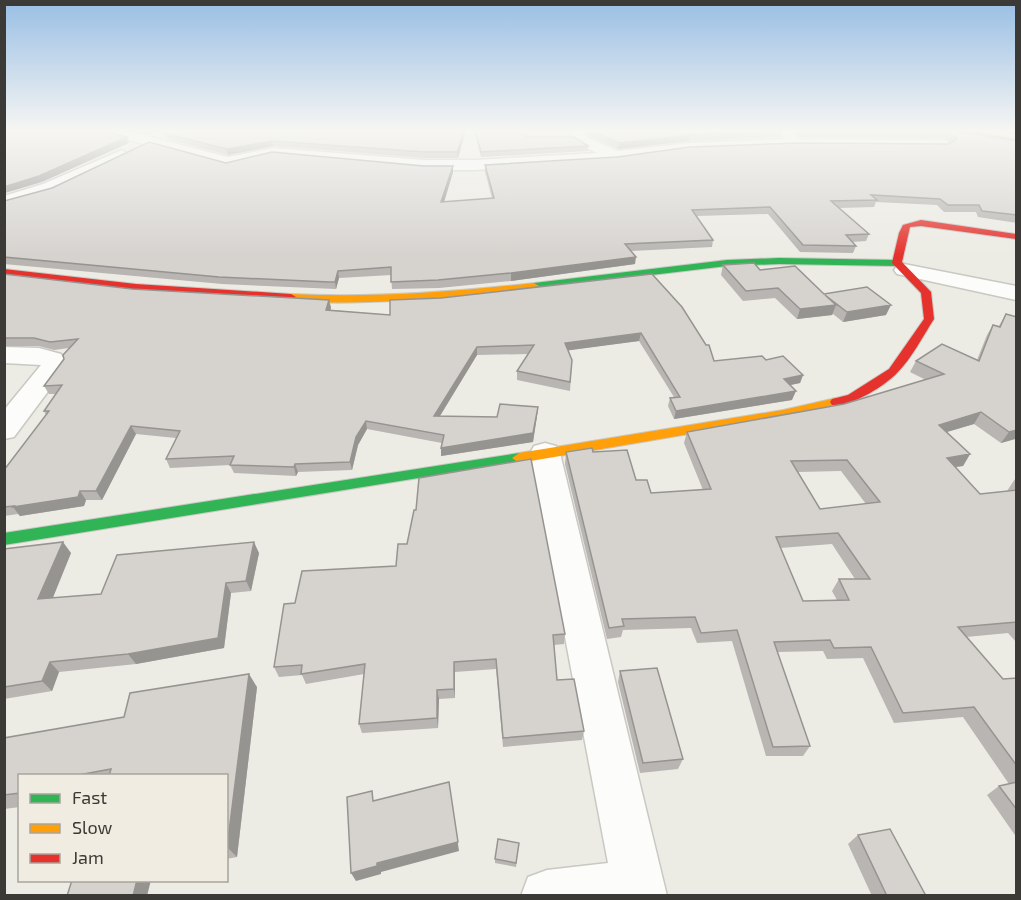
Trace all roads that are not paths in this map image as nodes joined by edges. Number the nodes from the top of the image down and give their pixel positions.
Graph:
1 (84, 172) edge
2 (4, 202) edge
3 (1017, 237) edge
4 (900, 267) junction
5 (4, 272) edge
6 (1017, 293) edge
7 (4, 355) edge
8 (4, 430) edge
9 (545, 453) junction
10 (4, 539) edge
11 (640, 891) edge
12 (547, 896) edge

1 - 2 street
3 - 4 street
4 - 5 street
4 - 6 street
4 - 9 street
7 - 8 street
9 - 10 street
9 - 11 street
11 - 12 street

